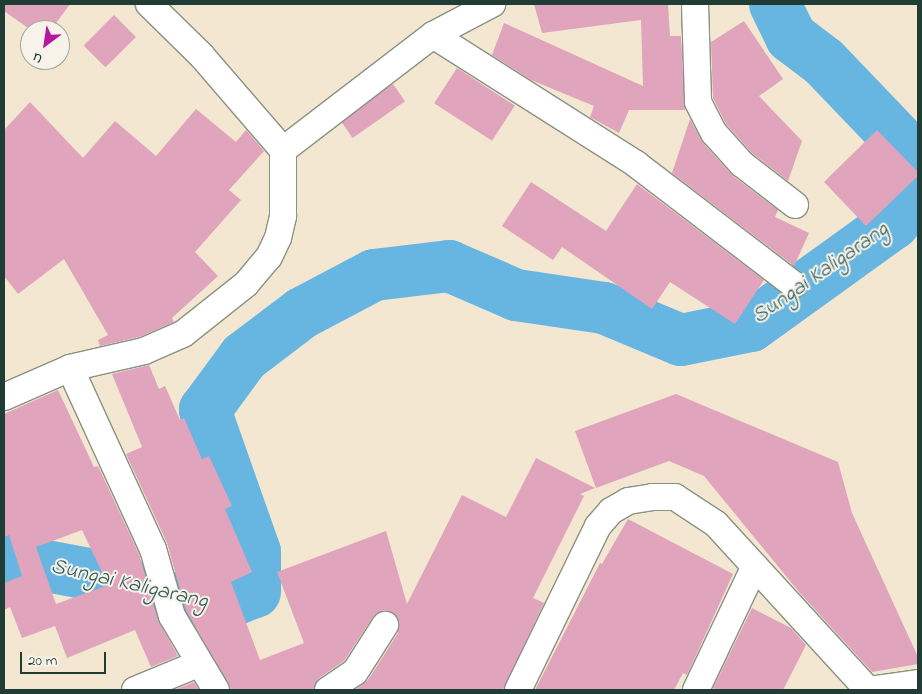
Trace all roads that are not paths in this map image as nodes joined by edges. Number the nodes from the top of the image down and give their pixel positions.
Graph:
1 (149, 4) edge
2 (492, 4) edge
3 (695, 4) edge
4 (433, 36) junction
5 (283, 150) junction
6 (796, 205) dead end
7 (793, 284) dead end
8 (70, 368) junction
9 (4, 397) edge
10 (755, 566) junction
11 (385, 625) dead end
12 (198, 664) junction
13 (918, 683) edge
14 (135, 690) edge
15 (216, 690) edge
16 (328, 690) edge
17 (518, 690) edge
18 (696, 690) edge
19 (868, 690) edge

1 - 5 street
2 - 4 street
3 - 6 street
4 - 5 street
4 - 7 street
5 - 8 street
8 - 9 street
8 - 12 street
10 - 17 street
10 - 18 street
10 - 19 street
11 - 16 street
12 - 14 street
12 - 15 street
13 - 19 street

